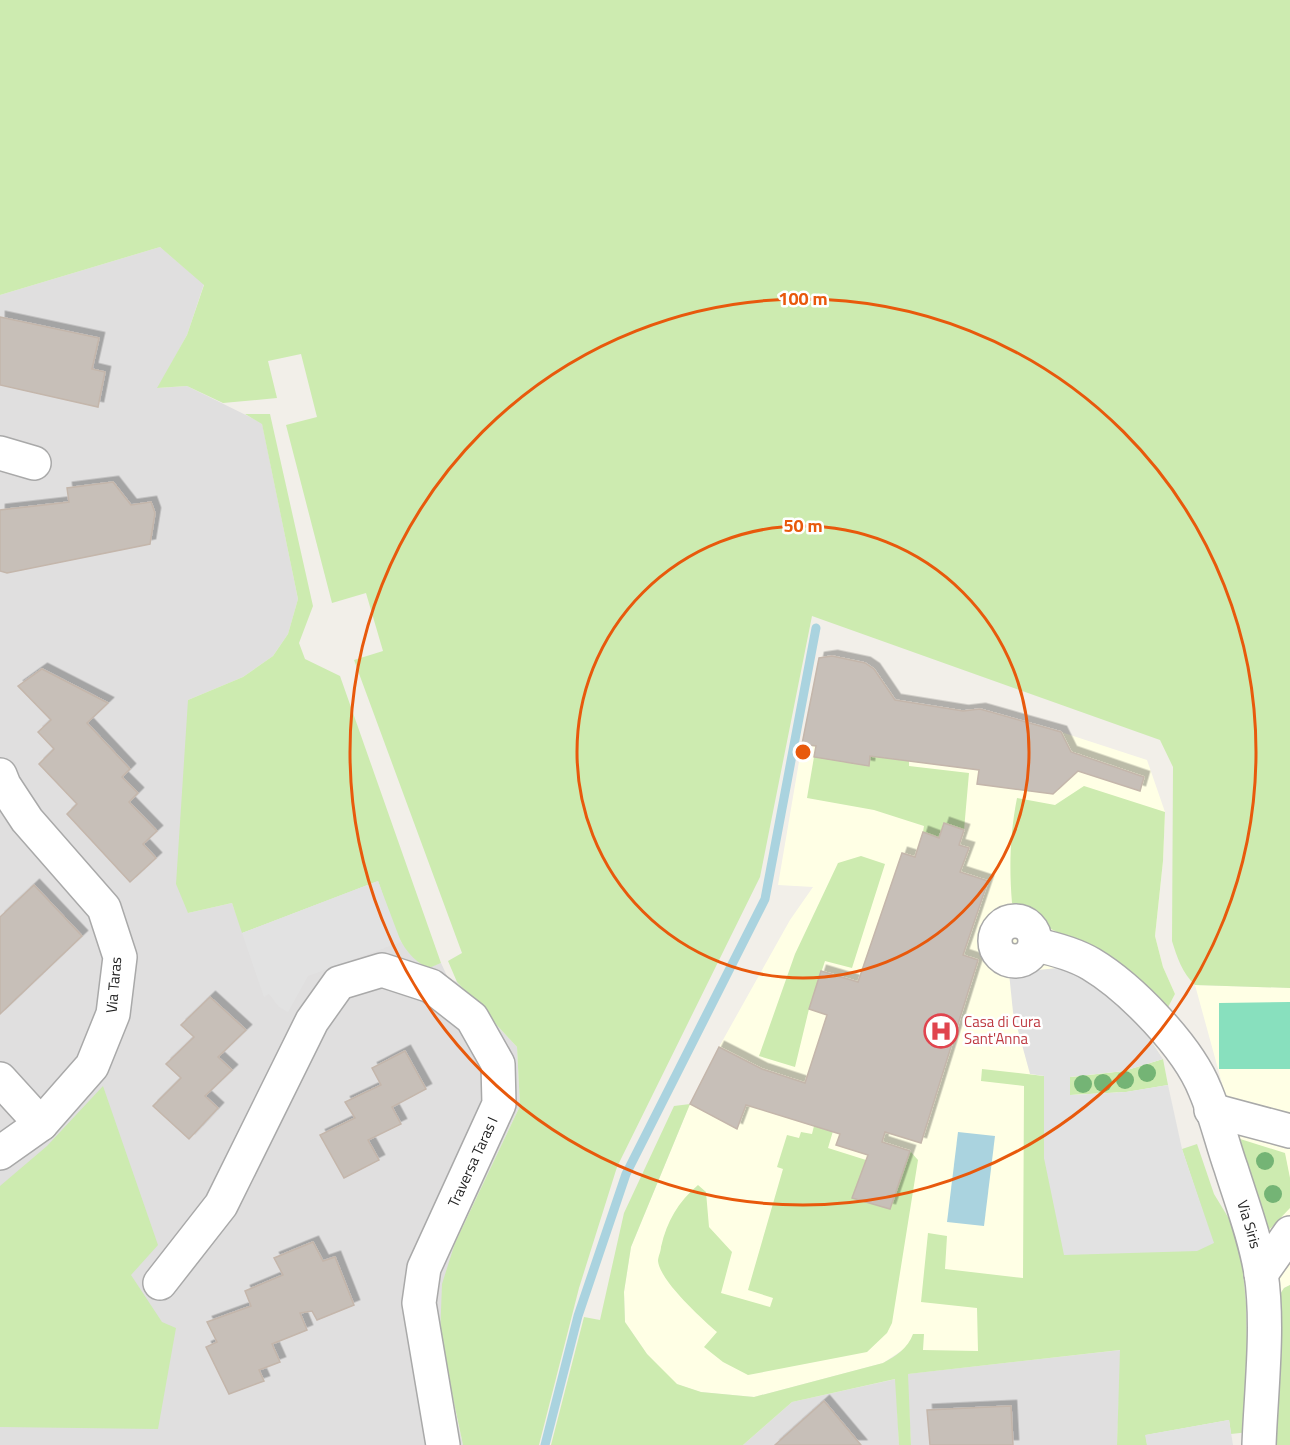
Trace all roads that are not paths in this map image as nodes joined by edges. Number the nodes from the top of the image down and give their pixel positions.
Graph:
1 (0, 453) edge
2 (34, 462) dead end
3 (0, 775) edge
4 (1036, 945) dead end
5 (0, 1079) edge
6 (1211, 1110) junction
7 (41, 1124) junction
8 (1290, 1131) edge
9 (0, 1154) edge
10 (1290, 1233) edge
11 (1261, 1274) junction
12 (160, 1283) dead end
13 (443, 1445) edge
14 (1259, 1445) edge

1 - 2 street
3 - 7 street, Via Taras
4 - 6 street, Via Siris
5 - 7 street
6 - 8 street
6 - 11 street, Via Siris
7 - 9 street, Via Taras
10 - 11 street
11 - 14 street, Via Siris
12 - 13 street, Traversa Taras I

